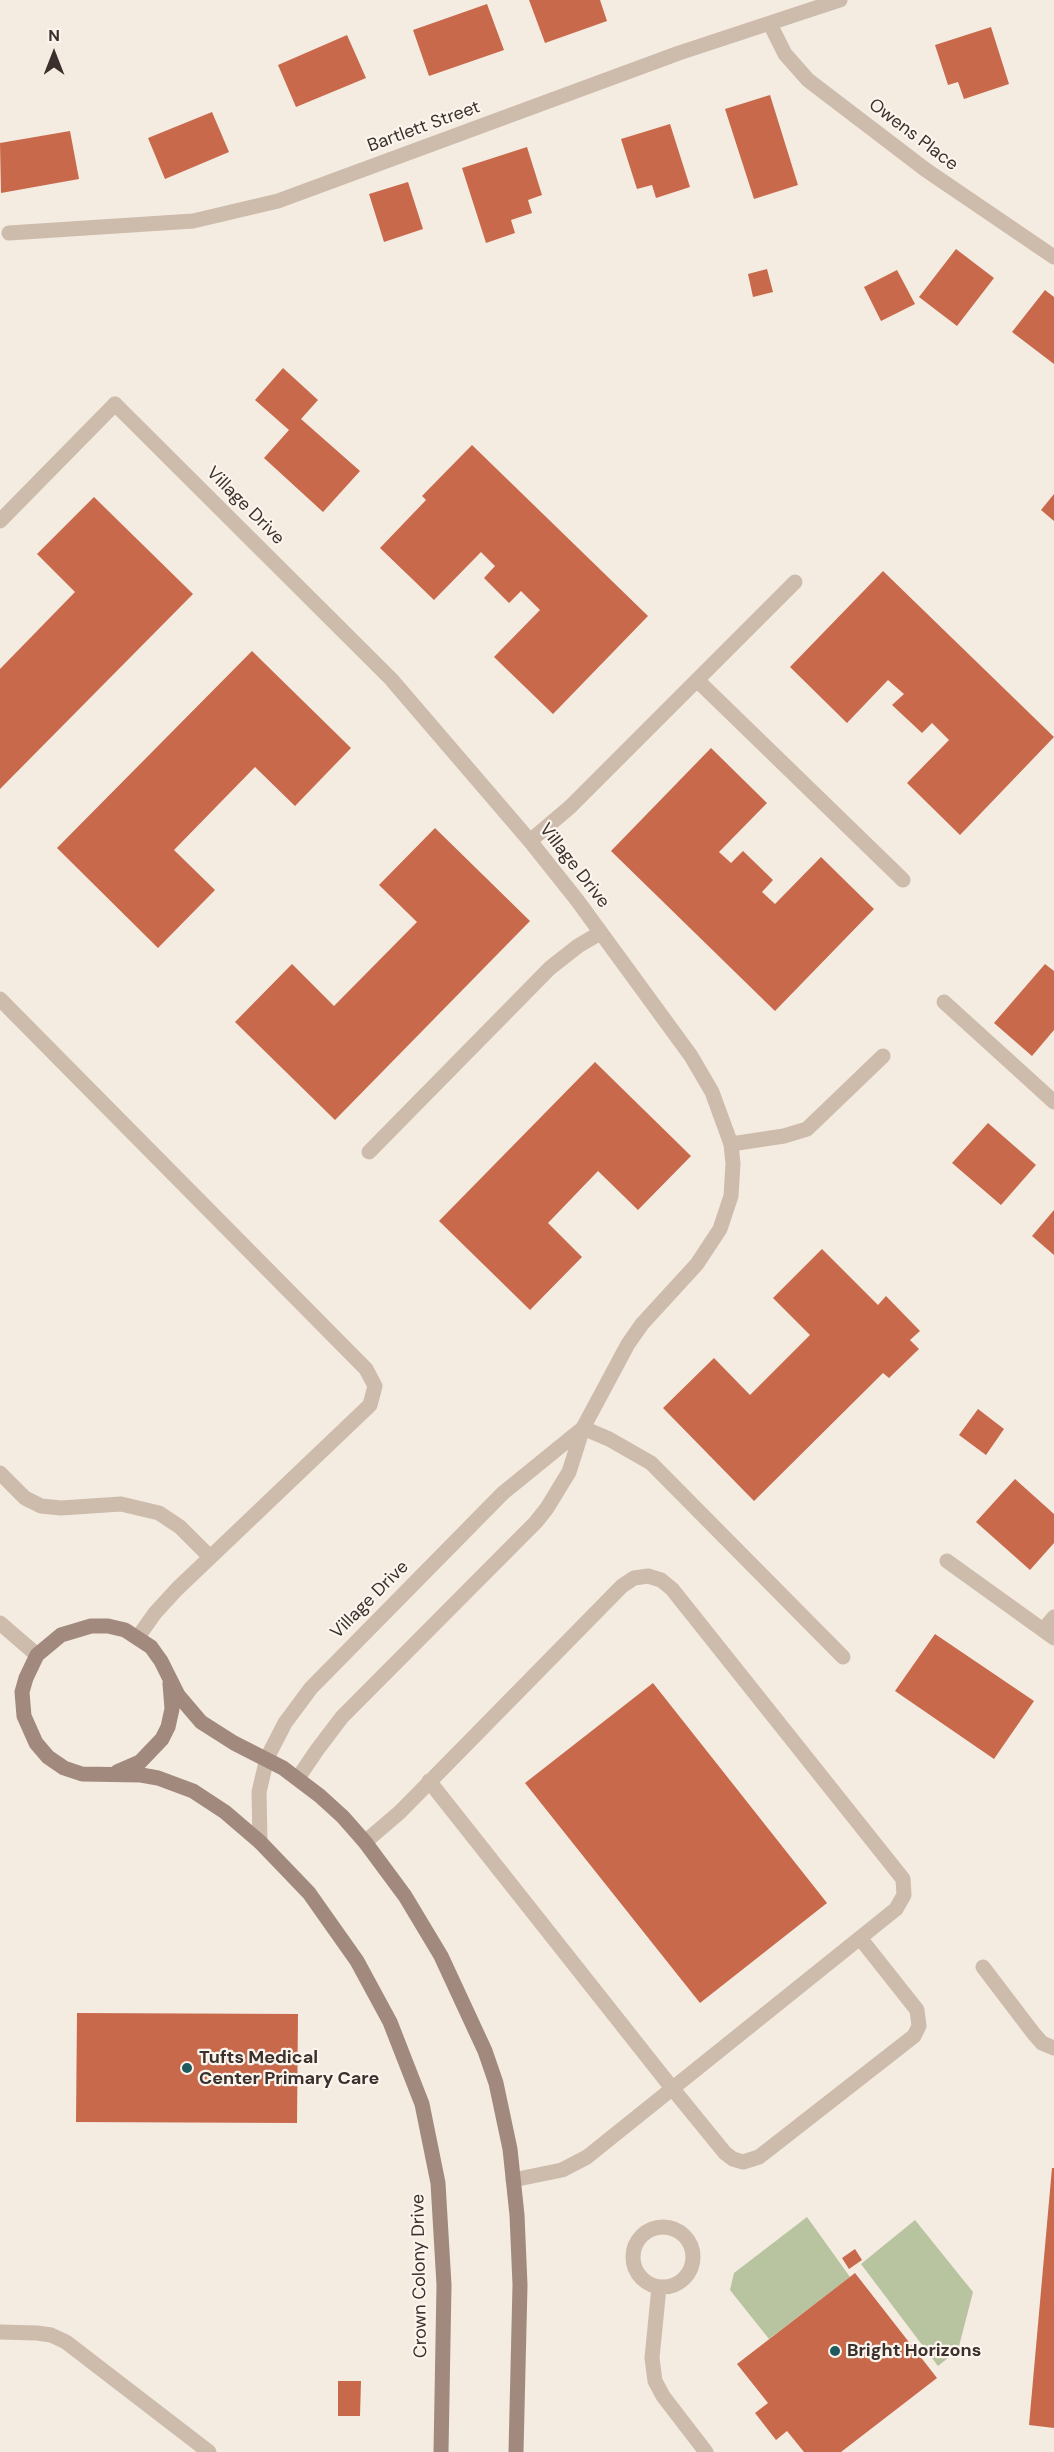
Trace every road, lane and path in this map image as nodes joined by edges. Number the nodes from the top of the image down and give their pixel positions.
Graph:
1 (840, 0) edge
2 (770, 24) junction
3 (9, 234) dead end
4 (1054, 256) edge
5 (0, 521) edge
6 (795, 582) dead end
7 (697, 680) junction
8 (530, 841) junction
9 (903, 880) dead end
10 (600, 933) junction
11 (0, 999) edge
12 (944, 1002) dead end
13 (883, 1056) dead end
14 (1054, 1102) edge
15 (731, 1144) junction
16 (369, 1152) dead end
17 (583, 1428) junction
18 (0, 1473) edge
19 (210, 1557) junction
20 (947, 1561) dead end
21 (1054, 1617) edge
22 (0, 1623) edge
23 (1049, 1634) edge
24 (138, 1637) junction
25 (37, 1655) junction
26 (843, 1657) dead end
27 (169, 1676) junction
28 (267, 1758) junction
29 (102, 1775) junction
30 (298, 1778) junction
31 (429, 1781) junction
32 (260, 1842) junction
33 (365, 1842) junction
34 (860, 1938) junction
35 (983, 1967) dead end
36 (1054, 2048) edge
37 (672, 2088) junction
38 (513, 2180) junction
39 (659, 2287) junction
40 (0, 2332) edge
41 (209, 2452) edge
42 (441, 2452) edge
43 (516, 2452) edge
44 (706, 2452) edge

1 - 2 street, Bartlett Street
2 - 3 street, Bartlett Street
2 - 4 street, Owens Place
5 - 8 street, Village Drive
6 - 7 street
7 - 8 street
7 - 9 street
8 - 10 street, Village Drive
10 - 15 street, Village Drive
10 - 16 street
11 - 19 street
12 - 14 street
13 - 15 street
15 - 17 street, Village Drive
17 - 26 street
17 - 28 street, Village Drive
17 - 30 street, Village Drive
18 - 19 street
19 - 24 street
20 - 23 street
21 - 23 street
22 - 25 street
24 - 25 street, Crown Colony Drive
24 - 27 street, Crown Colony Drive
25 - 29 street, Crown Colony Drive
27 - 28 street, Crown Colony Drive
27 - 29 street
28 - 30 street, Crown Colony Drive
28 - 32 street, Village Drive
29 - 32 street, Crown Colony Drive
30 - 33 street, Crown Colony Drive
31 - 33 street
31 - 34 street
31 - 37 street
32 - 42 street, Crown Colony Drive
33 - 38 street, Crown Colony Drive
34 - 37 street
34 - 37 street
35 - 36 street
37 - 38 street
38 - 43 street, Crown Colony Drive
39 - 39 street
39 - 44 street
40 - 41 street

